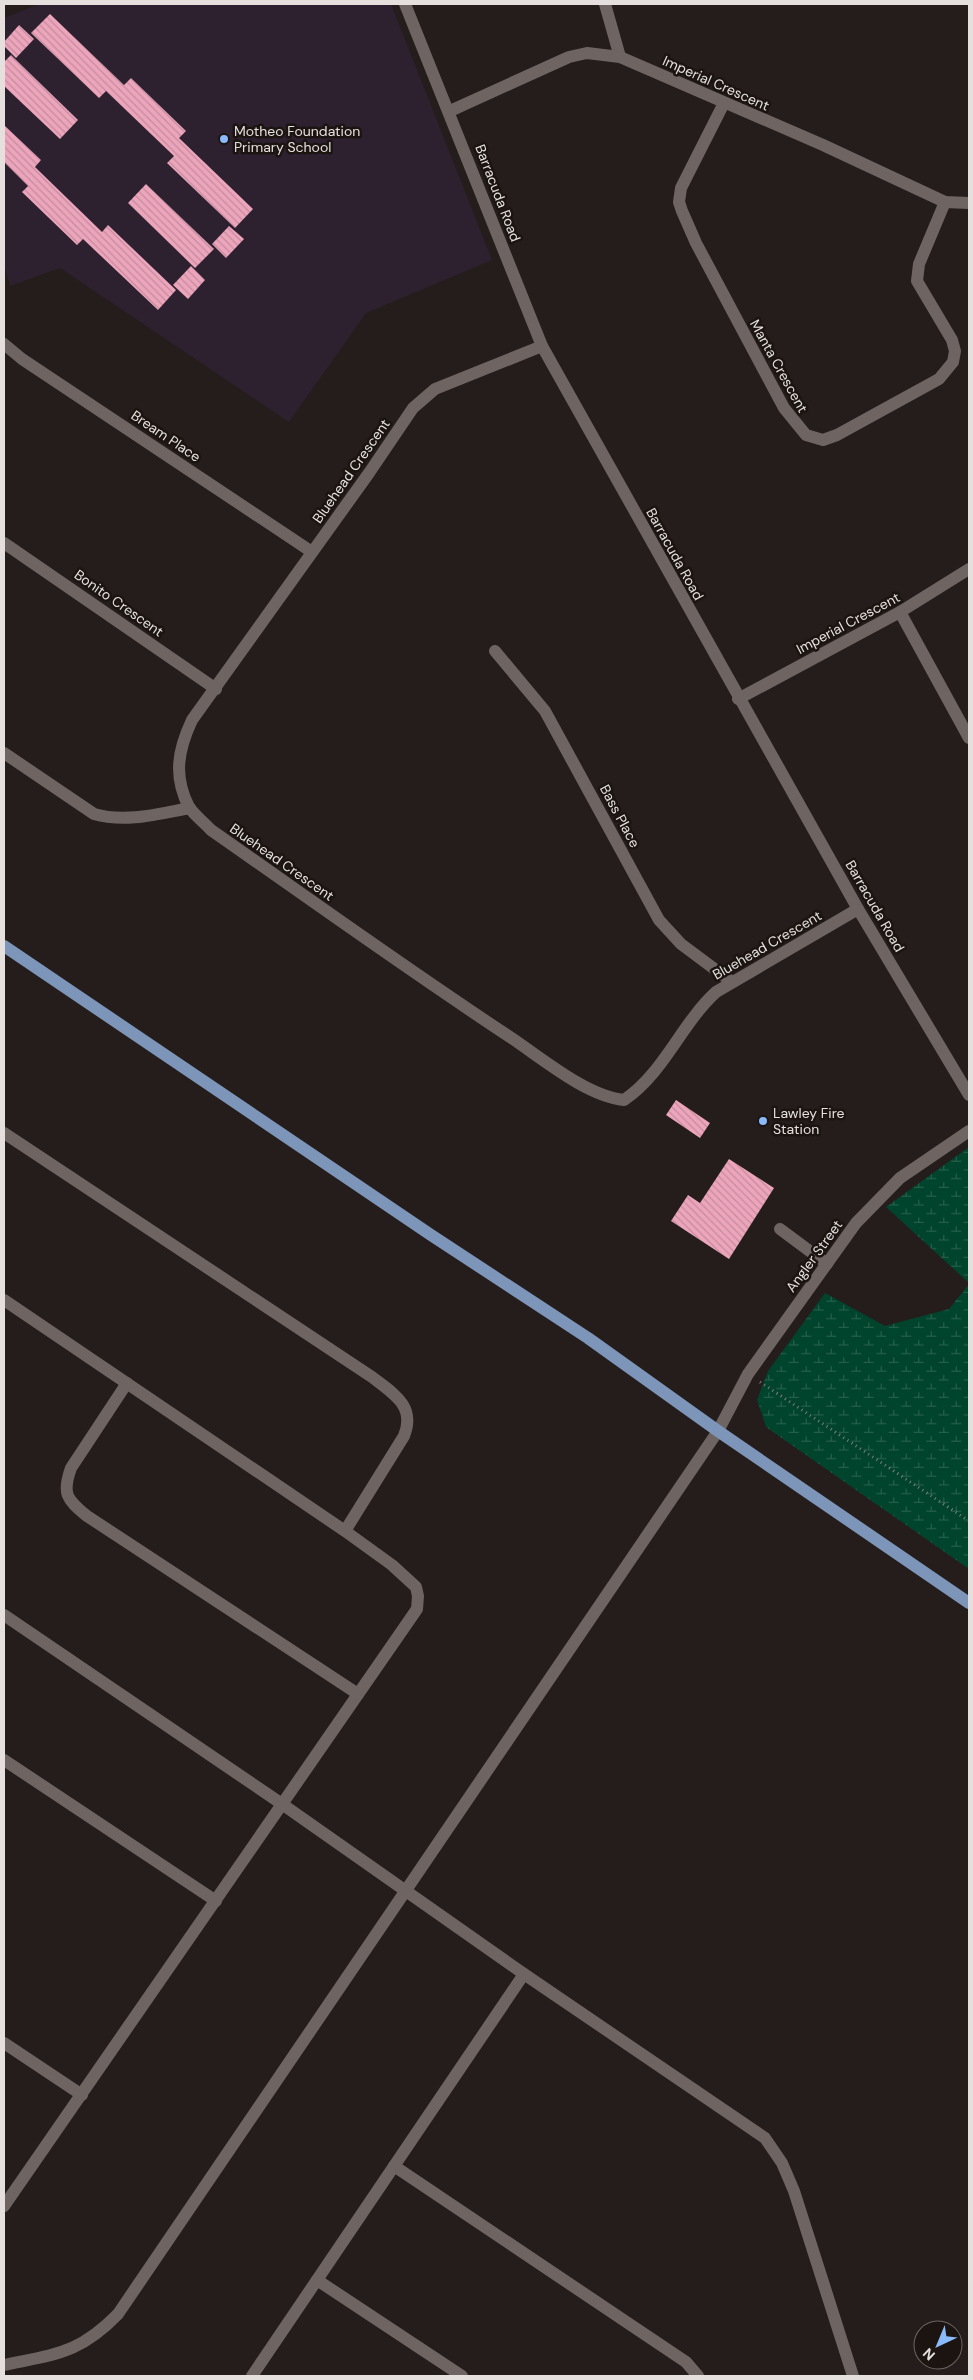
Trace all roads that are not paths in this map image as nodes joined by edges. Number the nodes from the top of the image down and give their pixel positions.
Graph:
1 (405, 4) edge
2 (605, 4) edge
3 (620, 57) junction
4 (724, 103) junction
5 (450, 112) junction
6 (945, 202) junction
7 (969, 203) edge
8 (4, 344) edge
9 (542, 346) junction
10 (4, 542) edge
11 (312, 552) junction
12 (969, 569) edge
13 (900, 612) junction
14 (495, 651) dead end
15 (216, 689) junction
16 (738, 699) junction
17 (969, 738) edge
18 (4, 753) edge
19 (190, 808) junction
20 (858, 909) junction
21 (4, 946) edge
22 (732, 982) junction
23 (969, 1095) edge
24 (969, 1131) edge
25 (4, 1133) edge
26 (780, 1229) dead end
27 (827, 1264) junction
28 (4, 1300) edge
29 (127, 1383) junction
30 (718, 1430) junction
31 (345, 1531) junction
32 (969, 1603) edge
33 (4, 1615) edge
34 (358, 1694) junction
35 (4, 1760) edge
36 (282, 1804) junction
37 (404, 1890) junction
38 (216, 1901) junction
39 (524, 1974) junction
40 (4, 2043) edge
41 (82, 2095) junction
42 (394, 2166) junction
43 (4, 2206) edge
44 (317, 2280) junction
45 (4, 2365) edge
46 (252, 2376) edge
47 (462, 2376) edge
48 (698, 2376) edge
49 (853, 2376) edge

1 - 5 street, Barracuda Road
2 - 3 street
3 - 4 street, Imperial Crescent
3 - 5 street, Imperial Crescent
4 - 6 street, Imperial Crescent
4 - 6 street, Manta Crescent
5 - 9 street, Barracuda Road
6 - 7 street, Imperial Crescent
8 - 11 street, Bream Place
9 - 11 street, Bluehead Crescent
9 - 16 street, Barracuda Road
10 - 15 street, Bonito Crescent
11 - 15 street, Bluehead Crescent
12 - 13 street, Imperial Crescent
13 - 16 street, Imperial Crescent
13 - 17 street
14 - 22 street, Bass Place
15 - 19 street, Bluehead Crescent
16 - 20 street, Barracuda Road
18 - 19 street
19 - 22 street, Bluehead Crescent
20 - 22 street, Bluehead Crescent
20 - 23 street, Barracuda Road
21 - 30 main road
24 - 27 street, Angler Street
25 - 31 street
26 - 27 street
27 - 30 street, Angler Street
28 - 29 street
29 - 31 street
29 - 34 street
30 - 32 main road
30 - 37 street, Angler Street
31 - 34 street
33 - 36 street
34 - 36 street
35 - 38 street
36 - 37 street
36 - 38 street
37 - 39 street
37 - 45 street, Angler Street
38 - 41 street
39 - 42 street
39 - 49 street
40 - 41 street
41 - 43 street
42 - 44 street
42 - 48 street
44 - 46 street
44 - 47 street

